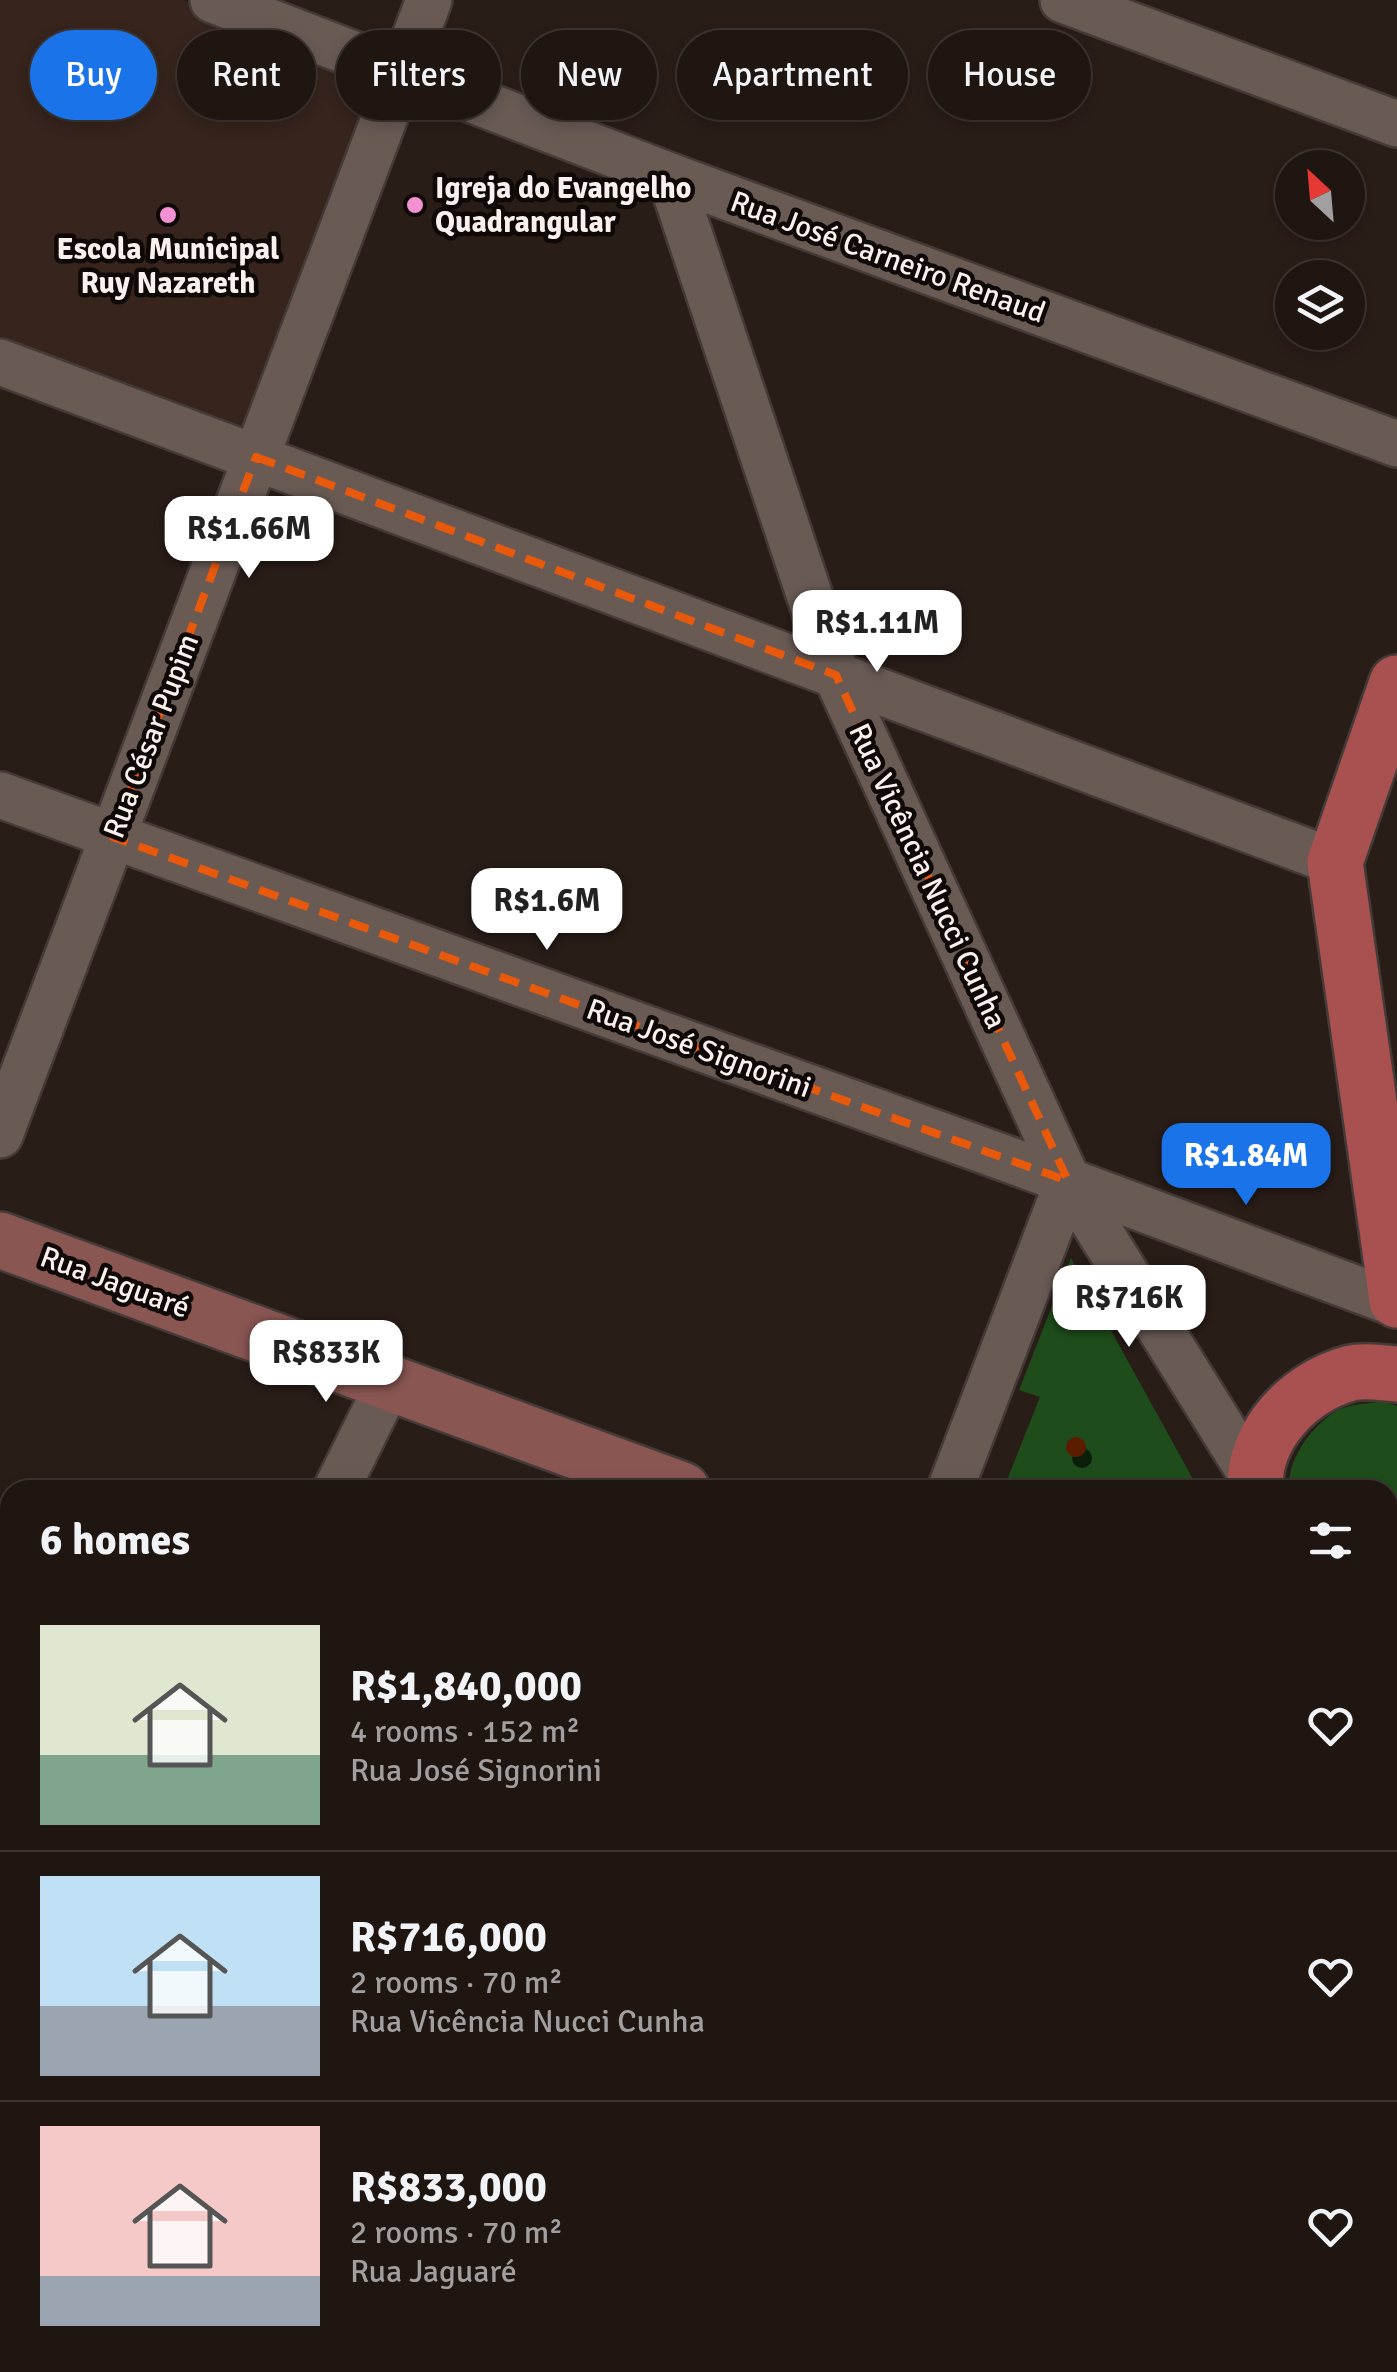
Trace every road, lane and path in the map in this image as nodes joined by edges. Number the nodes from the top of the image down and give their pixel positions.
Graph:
1 (213, 0) edge
2 (429, 0) edge
3 (1062, 0) edge
4 (417, 30) edge
5 (336, 48) edge
6 (501, 111) edge
7 (383, 120) edge
8 (1397, 124) edge
9 (670, 176) junction
10 (0, 362) edge
11 (1397, 444) edge
12 (256, 458) junction
13 (836, 676) junction
14 (1397, 683) edge
15 (0, 796) edge
16 (113, 836) junction
17 (1336, 862) junction
18 (1380, 1057) edge
19 (0, 1136) edge
20 (1068, 1181) junction
21 (0, 1240) edge
22 (1397, 1302) edge
23 (1397, 1374) edge
24 (390, 1383) junction
25 (341, 1480) edge
26 (655, 1480) edge
27 (954, 1480) edge
28 (1251, 1480) edge
29 (1255, 1480) edge

1 - 5 street, Rua José Carneiro Renaud
2 - 4 street, Rua César Pupim
3 - 8 street
6 - 9 street, Rua José Carneiro Renaud
7 - 12 street, Rua César Pupim
9 - 11 street, Rua José Carneiro Renaud
9 - 13 street, Rua Vicência Nucci Cunha
10 - 12 street
12 - 13 street
12 - 16 street, Rua César Pupim
13 - 17 street
13 - 20 street, Rua Vicência Nucci Cunha
14 - 17 main road
15 - 16 street, Rua José Signorini
16 - 19 street, Rua César Pupim
16 - 20 street, Rua José Signorini
17 - 18 main road
18 - 22 main road
20 - 22 street, Rua José Signorini
20 - 27 street
20 - 28 street, Rua Vicência Nucci Cunha
21 - 24 street, Rua Jaguaré
23 - 29 main road
24 - 25 street
24 - 26 street, Rua Jaguaré

